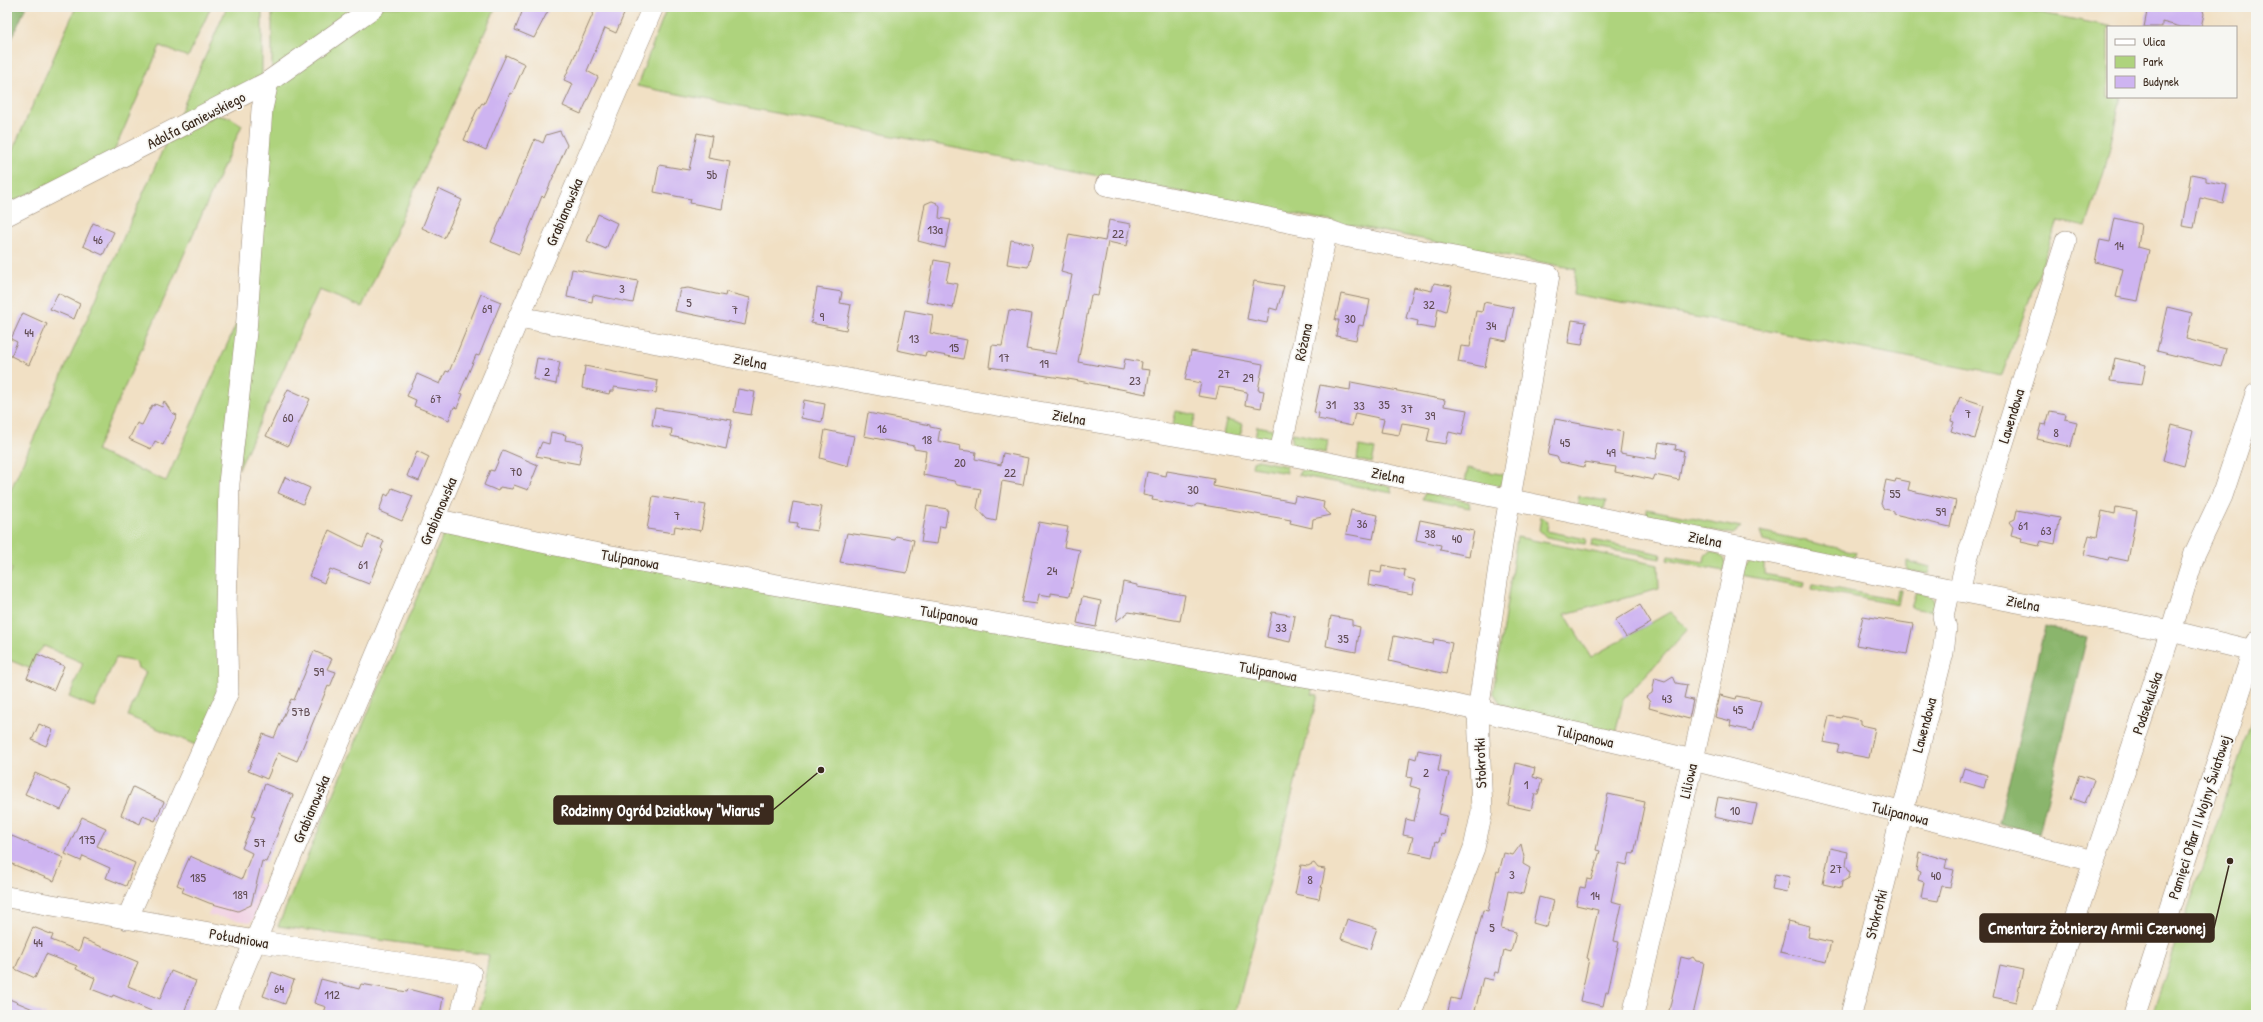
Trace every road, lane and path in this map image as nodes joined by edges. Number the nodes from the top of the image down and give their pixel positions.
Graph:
1 (374, 7) edge
2 (653, 7) edge
3 (268, 82) junction
4 (1106, 185) dead end
5 (7, 215) edge
6 (1327, 230) junction
7 (2066, 241) dead end
8 (519, 317) junction
9 (2256, 394) edge
10 (1280, 454) junction
11 (1510, 500) junction
12 (434, 519) junction
13 (1739, 546) junction
14 (1954, 590) junction
15 (2171, 631) junction
16 (2254, 646) edge
17 (1478, 712) junction
18 (1693, 760) junction
19 (1901, 814) junction
20 (2094, 861) junction
21 (9, 902) edge
22 (127, 919) junction
23 (255, 942) junction
24 (224, 1015) edge
25 (461, 1015) edge
26 (1410, 1015) edge
27 (1633, 1015) edge
28 (1851, 1015) edge
29 (2043, 1015) edge
30 (2135, 1015) edge

1 - 3 street, Adolfa Ganiewskiego
2 - 8 street, Grabianowska
3 - 5 street, Adolfa Ganiewskiego
3 - 22 street
4 - 6 street
6 - 10 street, Różana
6 - 11 street, Stokrotki
7 - 14 street, Lawendowa
8 - 10 street, Zielna
8 - 12 street, Grabianowska
9 - 15 street, Podsekulska
10 - 11 street, Zielna
11 - 13 street, Zielna
11 - 17 street, Stokrotki
12 - 17 street, Tulipanowa
12 - 23 street, Grabianowska
13 - 14 street, Zielna
13 - 18 street, Liliowa
14 - 15 street, Zielna
14 - 19 street, Lawendowa
15 - 16 street, Zielna
15 - 20 street, Podsekulska
16 - 30 street, Pamięci Ofiar II Wojny Światowej
17 - 18 street, Tulipanowa
17 - 26 street, Stokrotki
18 - 19 street, Tulipanowa
18 - 27 street, Liliowa
19 - 20 street, Tulipanowa
19 - 28 street, Stokrotki
20 - 29 street, Podsekulska
21 - 22 street, Południowa
22 - 23 street, Południowa
23 - 24 street, Grabianowska
23 - 25 street, Południowa

